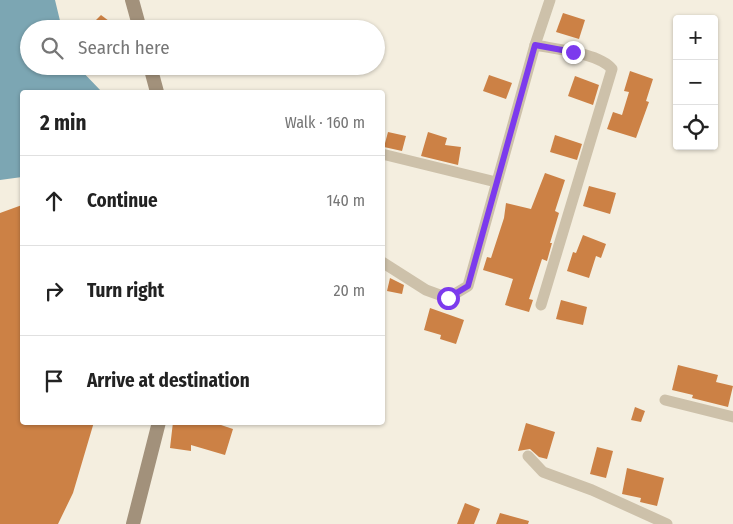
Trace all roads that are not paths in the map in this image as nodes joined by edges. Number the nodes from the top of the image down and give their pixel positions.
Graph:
1 (132, 0) edge
2 (550, 0) edge
3 (138, 20) edge
4 (535, 45) junction
5 (152, 75) edge
6 (156, 90) edge
7 (385, 155) edge
8 (496, 182) junction
9 (385, 264) edge
10 (541, 305) dead end
11 (665, 400) dead end
12 (733, 417) edge
13 (159, 425) edge
14 (528, 456) dead end
15 (133, 524) edge
16 (667, 524) edge

1 - 3 main road
2 - 4 street
4 - 8 street
4 - 10 street
5 - 6 main road
7 - 8 street
8 - 9 street
11 - 12 street
13 - 15 main road
14 - 16 street

